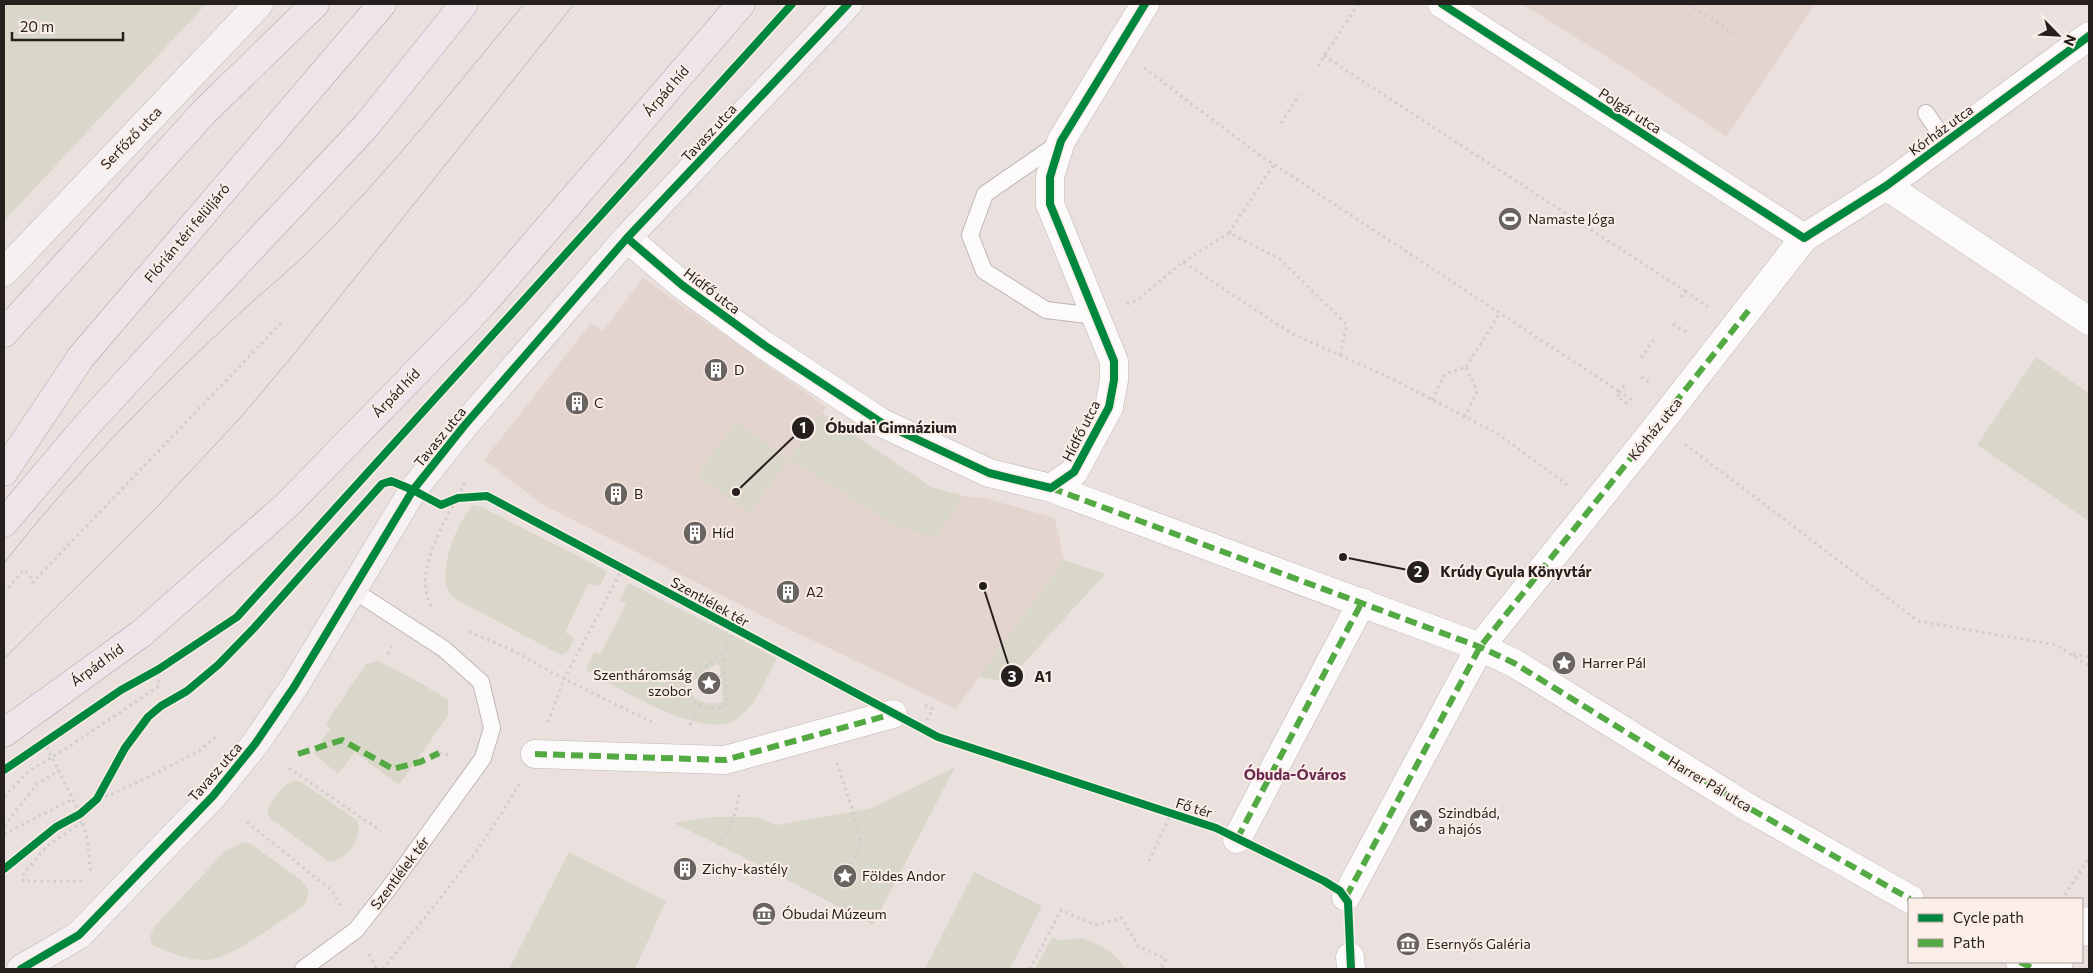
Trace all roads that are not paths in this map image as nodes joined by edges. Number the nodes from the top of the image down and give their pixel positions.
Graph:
1 (259, 4) edge
2 (315, 4) edge
3 (382, 4) edge
4 (464, 4) edge
5 (741, 4) edge
6 (848, 4) edge
7 (1145, 4) edge
8 (1442, 4) edge
9 (2089, 36) edge
10 (1926, 113) dead end
11 (1062, 141) junction
12 (1946, 142) junction
13 (1886, 186) junction
14 (627, 238) junction
15 (1804, 238) junction
16 (4, 272) edge
17 (1096, 316) junction
18 (2089, 321) edge
19 (4, 333) edge
20 (4, 472) edge
21 (1051, 488) junction
22 (4, 523) edge
23 (353, 590) junction
24 (1362, 602) junction
25 (1480, 647) junction
26 (893, 714) dead end
27 (4, 733) edge
28 (535, 754) road end
29 (1237, 838) dead end
30 (1346, 897) dead end
31 (1908, 898) edge
32 (2022, 963) edge
33 (20, 969) edge
34 (303, 969) edge
35 (2034, 969) edge

1 - 16 street, Serfőző utca
2 - 19 main road
3 - 20 main road, Flórián téri felüljáró
4 - 22 main road
5 - 27 main road, Árpád híd
6 - 14 street, Tavasz utca
7 - 11 street, Hídfő utca
8 - 15 street, Polgár utca
9 - 12 street, Kórház utca
10 - 12 lane
11 - 17 street, Hídfő utca
11 - 17 lane
12 - 13 street, Kórház utca
13 - 15 street, Kórház utca
13 - 18 street
14 - 21 street, Hídfő utca
14 - 23 street, Tavasz utca
15 - 25 street, Kórház utca
17 - 21 street, Hídfő utca
21 - 24 street, Hídfő utca
23 - 33 street, Tavasz utca
23 - 34 lane, Szentlélek tér
24 - 25 street
24 - 29 street
25 - 30 street
25 - 31 street, Harrer Pál utca
26 - 28 street
32 - 35 street

